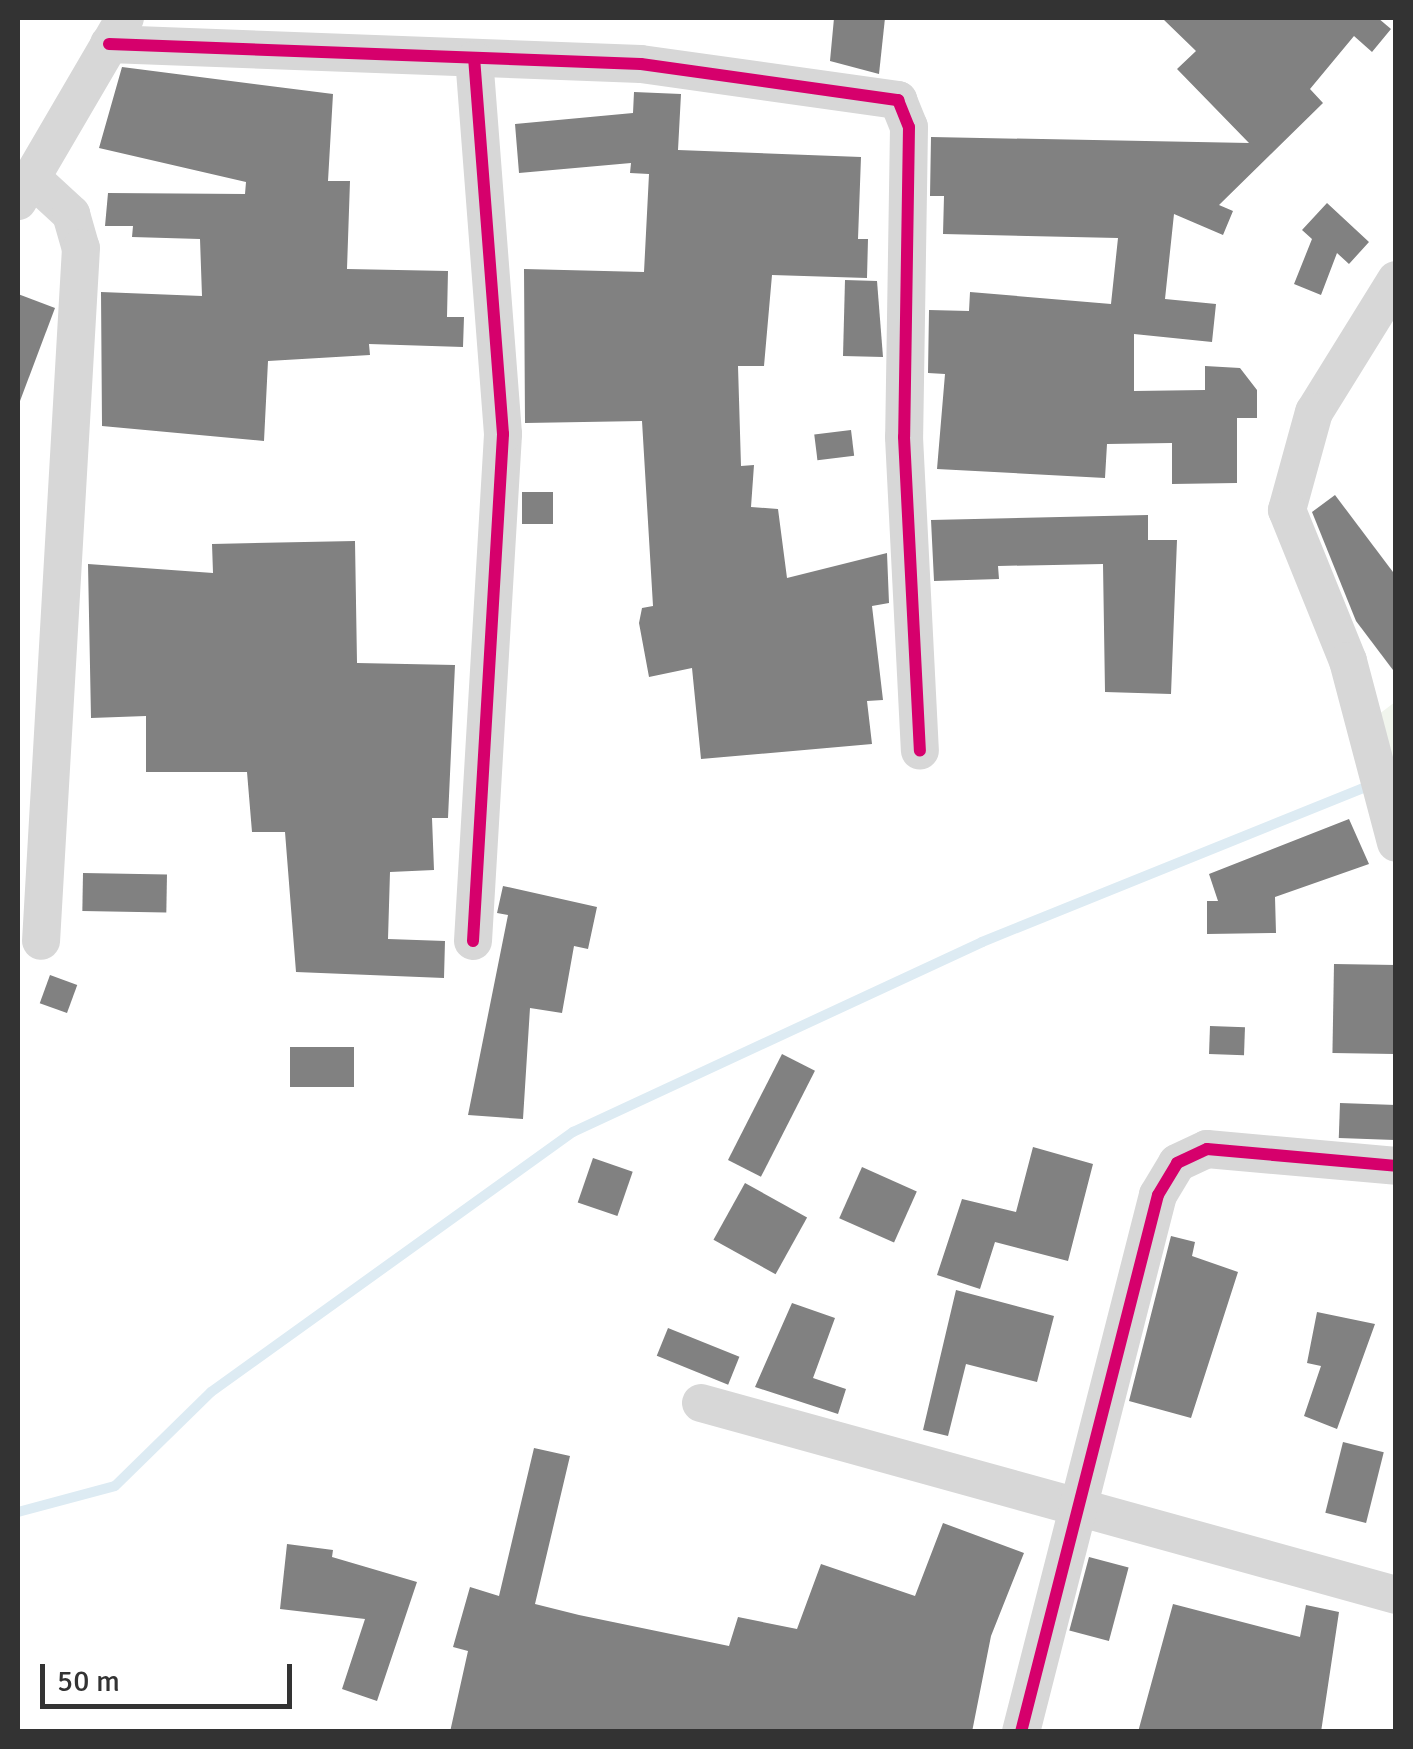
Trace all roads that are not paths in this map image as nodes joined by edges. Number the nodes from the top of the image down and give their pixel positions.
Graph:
1 (117, 31) edge
2 (474, 60) junction
3 (25, 190) edge
4 (1396, 280) edge
5 (920, 751) dead end
6 (1396, 843) edge
7 (41, 941) dead end
8 (473, 941) dead end
9 (1396, 1166) edge
10 (701, 1403) dead end
11 (1077, 1508) junction
12 (1396, 1595) edge
13 (1020, 1732) edge

1 - 2 street
1 - 3 street
2 - 5 street
2 - 8 street
3 - 7 street
4 - 6 street
9 - 11 street
10 - 11 street
11 - 12 street
11 - 13 street

